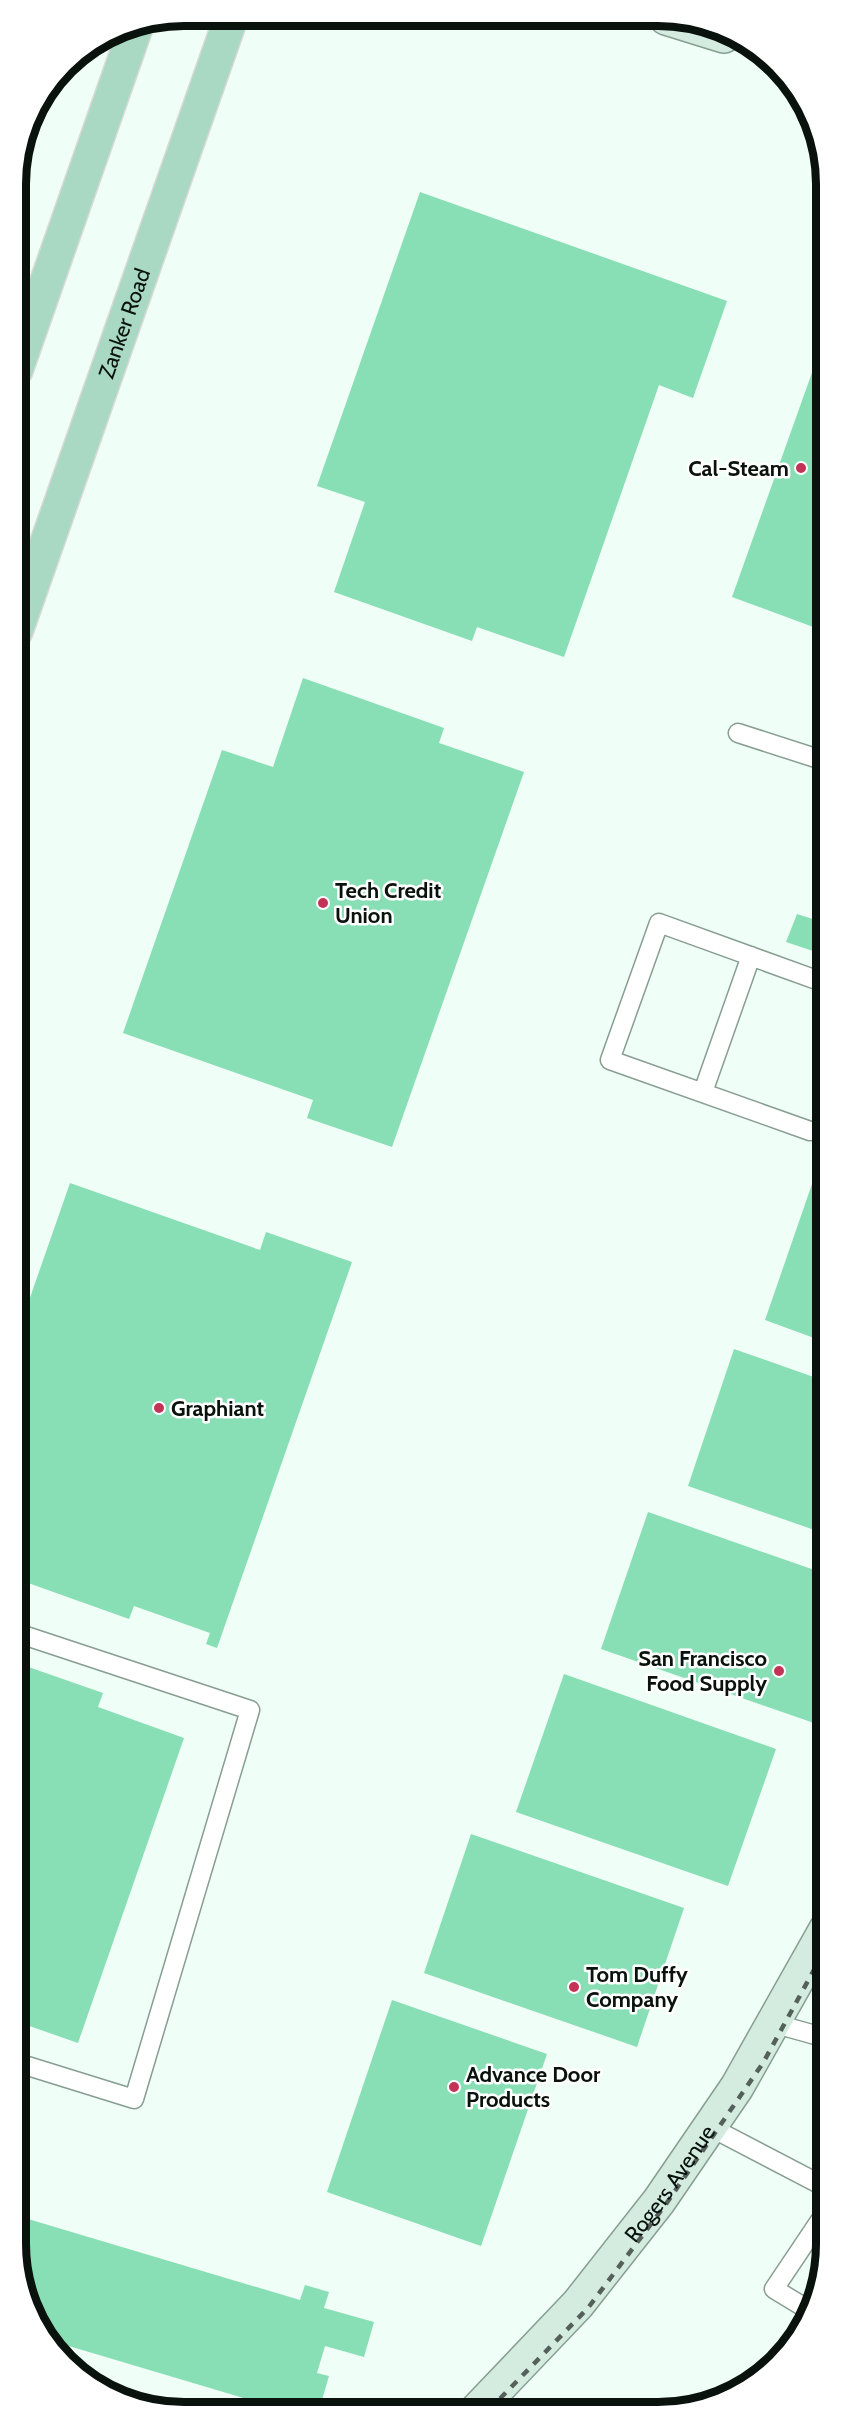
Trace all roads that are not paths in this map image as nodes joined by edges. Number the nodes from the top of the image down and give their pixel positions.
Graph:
1 (228, 26) edge
2 (249, 26) edge
3 (133, 34) edge
4 (129, 36) edge
5 (123, 63) junction
6 (204, 95) junction
7 (26, 341) edge
8 (26, 603) edge
9 (738, 733) dead end
10 (816, 758) edge
11 (751, 956) junction
12 (816, 980) edge
13 (702, 1092) junction
14 (810, 1131) dead end
15 (26, 1636) edge
16 (816, 1947) edge
17 (775, 2020) junction
18 (816, 2035) edge
19 (26, 2065) edge
20 (712, 2128) junction
21 (816, 2183) edge
22 (816, 2226) edge
23 (803, 2307) edge
24 (485, 2402) edge

1 - 6 main road, Zanker Road
2 - 6 main road
3 - 5 main road
4 - 5 main road
5 - 7 main road
6 - 8 main road, Zanker Road
9 - 10 lane
11 - 12 lane
11 - 13 lane
11 - 13 lane
13 - 14 lane
15 - 19 lane
16 - 17 street, Rogers Avenue
17 - 18 lane
17 - 20 street, Rogers Avenue
20 - 21 lane
20 - 24 street, Rogers Avenue
22 - 23 lane

